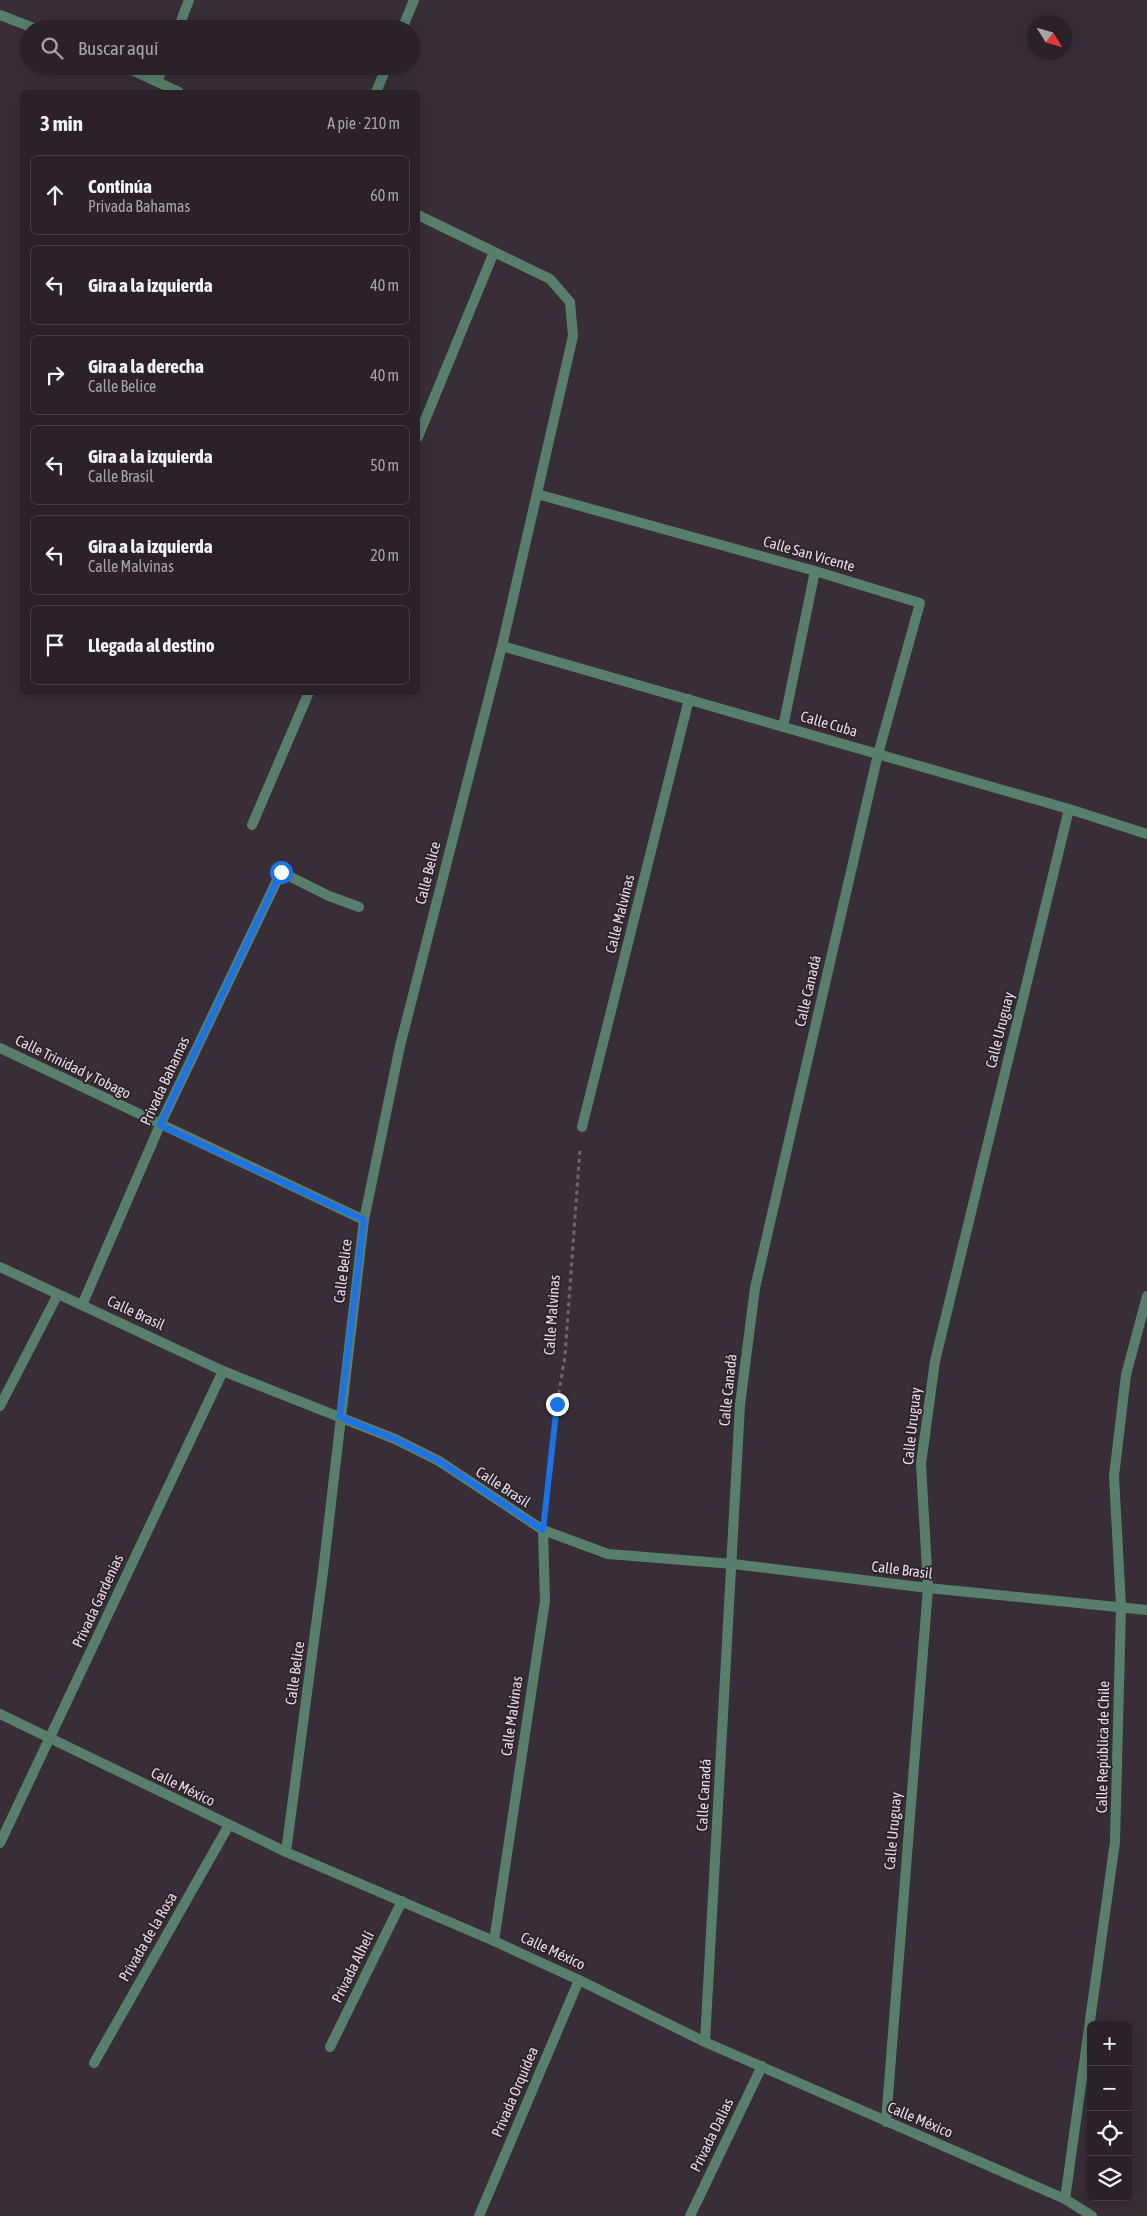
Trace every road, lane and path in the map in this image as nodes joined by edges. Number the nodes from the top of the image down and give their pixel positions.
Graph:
1 (189, 0) edge
2 (414, 0) edge
3 (0, 15) edge
4 (181, 20) edge
5 (406, 20) edge
6 (20, 23) edge
7 (144, 75) edge
8 (160, 75) edge
9 (383, 75) edge
10 (158, 81) junction
11 (175, 90) edge
12 (377, 90) edge
13 (420, 216) edge
14 (494, 252) junction
15 (420, 433) edge
16 (537, 494) junction
17 (815, 571) junction
18 (502, 646) junction
19 (308, 695) edge
20 (689, 699) junction
21 (784, 727) junction
22 (878, 754) junction
23 (1069, 809) junction
24 (252, 825) dead end
25 (1147, 834) edge
26 (359, 907) dead end
27 (0, 1048) edge
28 (160, 1125) junction
29 (582, 1127) joint
30 (364, 1220) junction
31 (0, 1267) edge
32 (58, 1294) junction
33 (1147, 1296) edge
34 (82, 1305) junction
35 (223, 1371) junction
36 (0, 1406) edge
37 (340, 1417) junction
38 (543, 1530) junction
39 (733, 1564) junction
40 (928, 1588) junction
41 (1121, 1606) junction
42 (1147, 1610) edge
43 (0, 1714) edge
44 (50, 1739) junction
45 (229, 1825) junction
46 (0, 1843) edge
47 (286, 1852) junction
48 (402, 1901) junction
49 (494, 1940) junction
50 (579, 1980) junction
51 (705, 2042) junction
52 (330, 2046) dead end
53 (94, 2063) dead end
54 (762, 2066) junction
55 (886, 2122) junction
56 (1065, 2199) junction
57 (479, 2216) edge
58 (690, 2216) edge
59 (1092, 2216) edge

1 - 4 street
2 - 5 street
3 - 6 street
7 - 10 street
8 - 10 street
9 - 12 street
10 - 11 street
13 - 14 street, Calle Belice
14 - 15 street
14 - 16 street, Calle Belice
16 - 17 street, Calle San Vicente
16 - 18 street, Calle Belice
17 - 21 street
17 - 22 street, Calle San Vicente
18 - 20 street, Calle Cuba
18 - 30 street, Calle Belice
19 - 24 street
20 - 21 street, Calle Cuba
20 - 29 street, Calle Malvinas
21 - 22 street, Calle Cuba
22 - 23 street, Calle Cuba
22 - 39 street, Calle Canadá
23 - 25 street, Calle Cuba
23 - 40 street, Calle Uruguay
26 - 28 street, Privada Bahamas
27 - 28 street, Calle Trinidad y Tobago
28 - 30 street, Calle Trinidad y Tobago
28 - 34 street, Privada Bahamas
29 - 38 path, Calle Malvinas
30 - 37 street, Calle Belice
31 - 32 street, Calle Brasil
32 - 34 street, Calle Brasil
32 - 36 street
33 - 41 street, Calle República de Chile
34 - 35 street, Calle Brasil
35 - 37 street, Calle Brasil
35 - 44 street, Privada Gardenias
37 - 38 street, Calle Brasil
37 - 47 street, Calle Belice
38 - 39 street, Calle Brasil
38 - 49 street, Calle Malvinas
39 - 40 street, Calle Brasil
39 - 51 street, Calle Canadá
40 - 41 street, Calle Brasil
40 - 55 street, Calle Uruguay
41 - 42 street, Calle Brasil
41 - 56 street, Calle República de Chile
43 - 44 street, Calle México
44 - 45 street, Calle México
44 - 46 street, Privada Gardenias
45 - 47 street, Calle México
45 - 53 street, Privada de la Rosa
47 - 48 street, Calle México
48 - 49 street, Calle México
48 - 52 street, Privada Alhelí
49 - 50 street, Calle México
50 - 51 street, Calle México
50 - 57 street, Privada Orquídea
51 - 54 street, Calle México
54 - 55 street, Calle México
54 - 58 street, Privada Dalias
55 - 56 street, Calle México
56 - 59 street, Calle México

